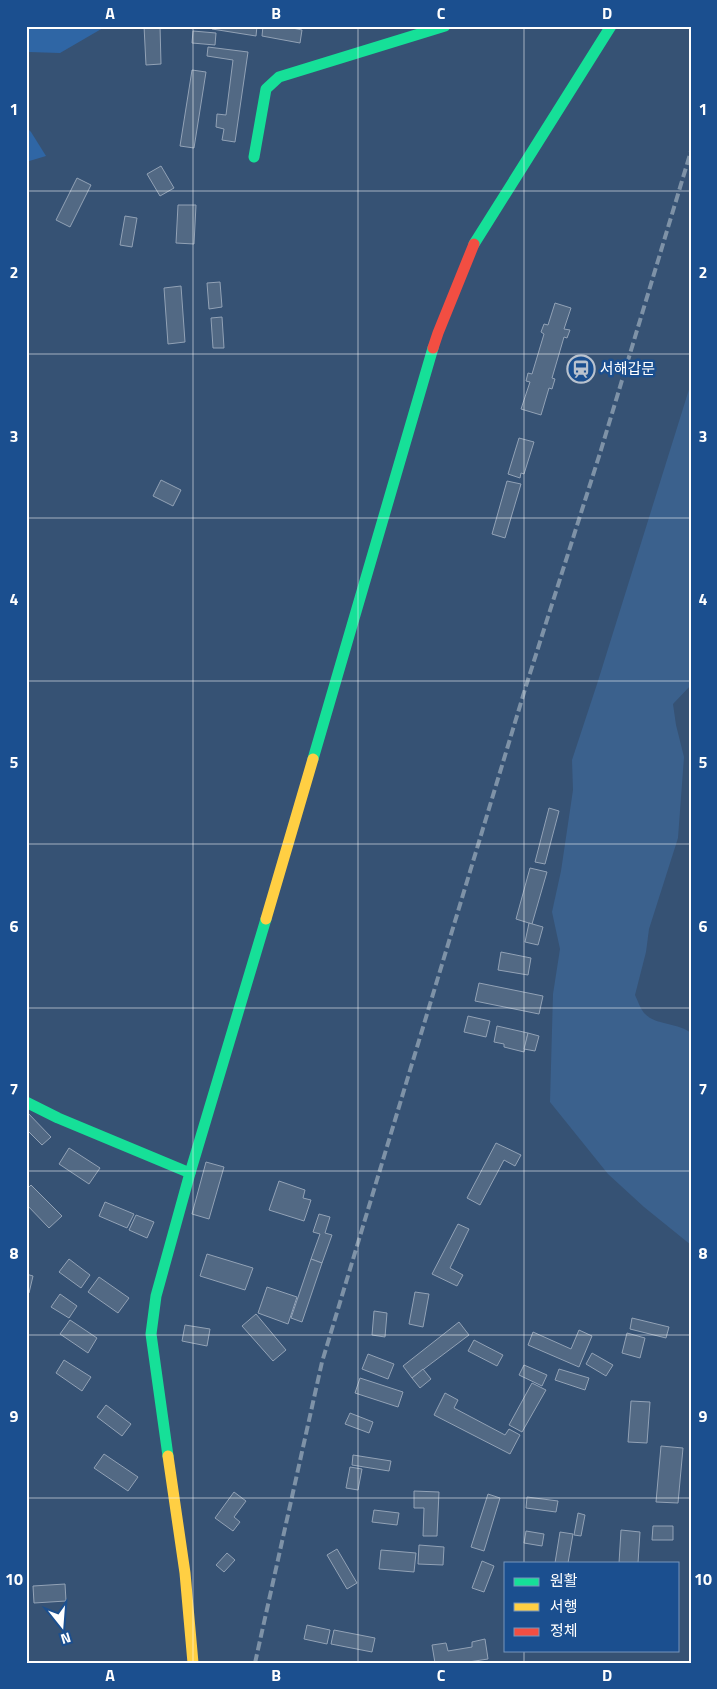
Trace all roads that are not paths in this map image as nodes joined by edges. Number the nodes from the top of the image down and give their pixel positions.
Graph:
1 (445, 26) edge
2 (611, 26) edge
3 (254, 157) dead end
4 (26, 1102) edge
5 (190, 1173) junction
6 (193, 1663) edge

1 - 3 main road
2 - 5 main road
4 - 5 main road
5 - 6 main road

